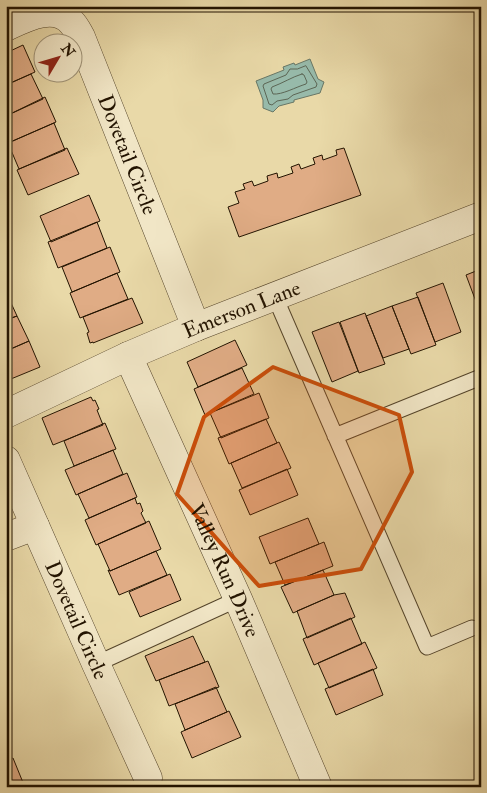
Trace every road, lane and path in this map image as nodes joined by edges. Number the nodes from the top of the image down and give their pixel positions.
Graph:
1 (6, 27) edge
2 (481, 216) edge
3 (275, 297) junction
4 (196, 326) junction
5 (128, 356) junction
6 (481, 377) edge
7 (6, 414) edge
8 (334, 436) junction
9 (6, 460) edge
10 (34, 526) junction
11 (6, 537) edge
12 (238, 599) junction
13 (472, 628) dead end
14 (96, 664) junction
15 (148, 778) dead end
16 (318, 787) edge

1 - 4 street, Dovetail Circle
2 - 3 street, Emerson Lane
3 - 4 street, Emerson Lane
3 - 8 lane
4 - 5 street, Emerson Lane
5 - 7 street, Emerson Lane
5 - 12 street, Valley Run Drive
6 - 8 lane
8 - 13 lane
9 - 10 street, Dovetail Circle
10 - 11 street
10 - 14 street, Dovetail Circle
12 - 14 lane
12 - 16 street, Valley Run Drive
14 - 15 street, Dovetail Circle

